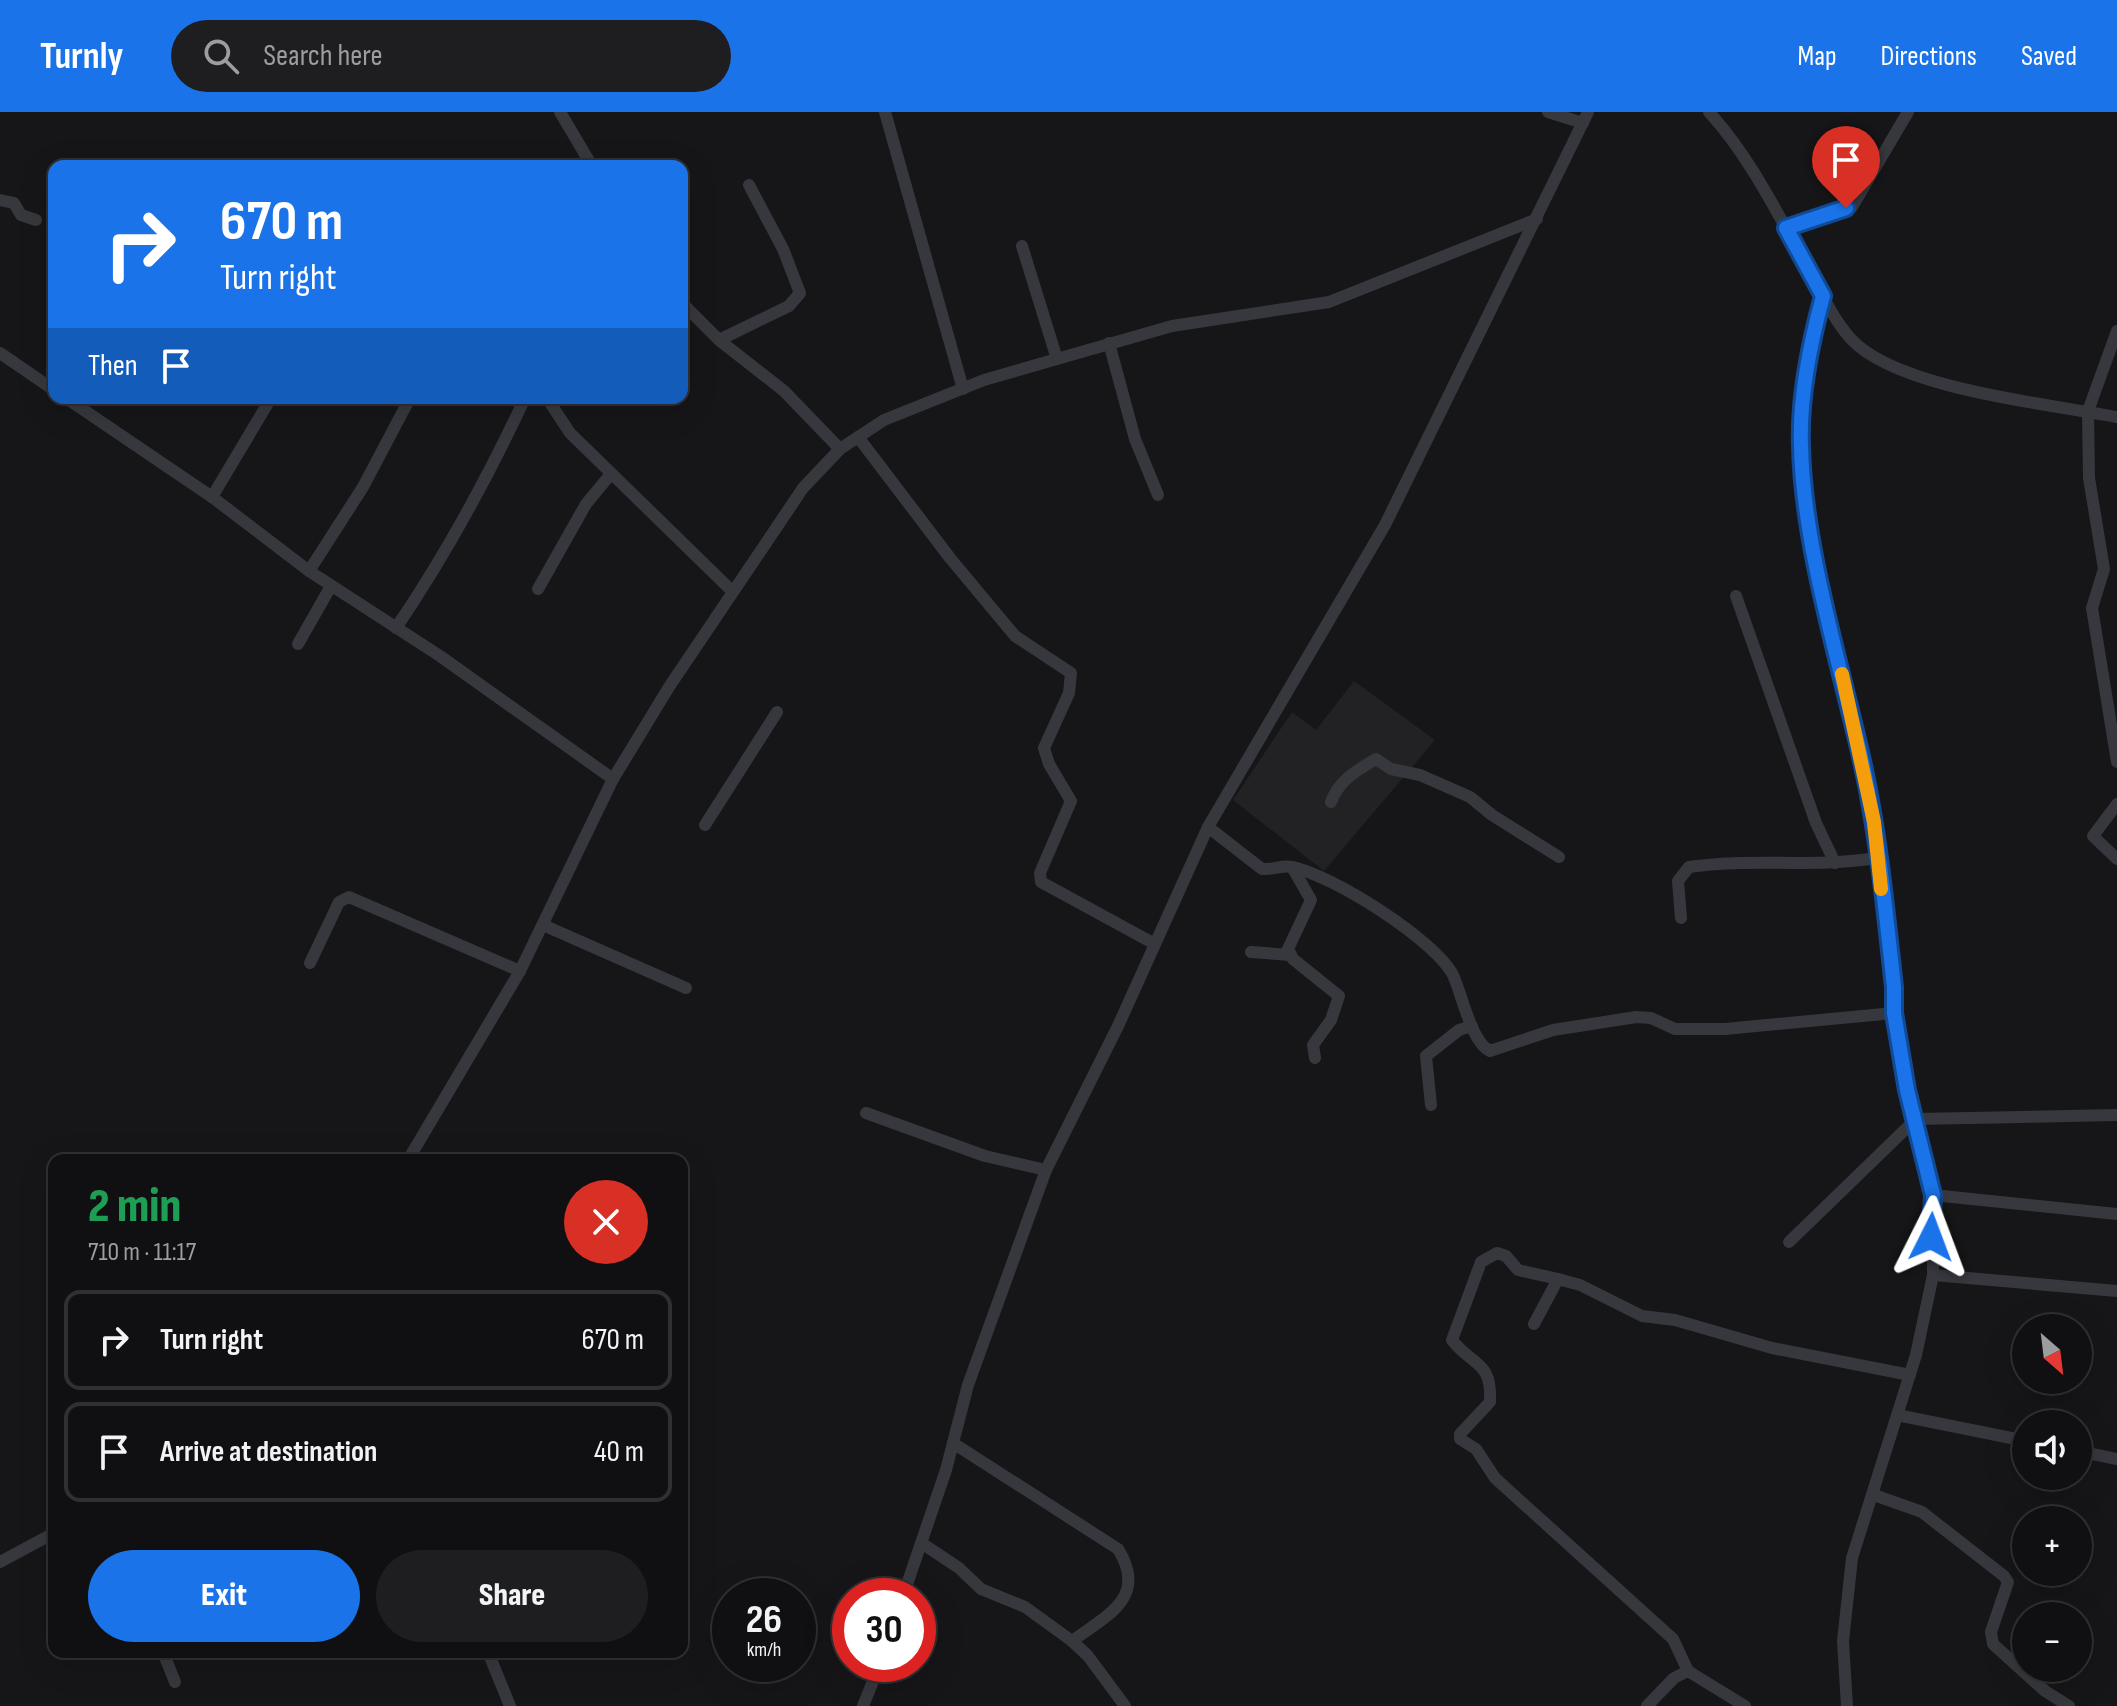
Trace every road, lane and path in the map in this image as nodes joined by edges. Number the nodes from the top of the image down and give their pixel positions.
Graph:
1 (560, 112) edge
2 (885, 112) edge
3 (1548, 112) edge
4 (1709, 112) edge
5 (1908, 112) edge
6 (1585, 118) edge
7 (588, 160) edge
8 (749, 185) dead end
9 (0, 200) edge
10 (1537, 219) junction
11 (36, 220) dead end
12 (1786, 228) junction
13 (1022, 246) dead end
14 (1823, 296) junction
15 (688, 309) edge
16 (2117, 331) edge
17 (719, 340) junction
18 (1109, 343) junction
19 (0, 353) edge
20 (1057, 359) junction
21 (48, 386) edge
22 (963, 389) junction
23 (75, 404) edge
24 (267, 404) edge
25 (407, 404) edge
26 (522, 404) edge
27 (551, 404) edge
28 (2088, 411) junction
29 (2117, 417) edge
30 (858, 437) junction
31 (840, 449) junction
32 (610, 475) junction
33 (1158, 495) dead end
34 (212, 497) junction
35 (309, 571) junction
36 (331, 586) junction
37 (538, 589) dead end
38 (732, 591) junction
39 (1736, 596) dead end
40 (396, 628) junction
41 (298, 644) dead end
42 (777, 712) dead end
43 (2117, 762) edge
44 (613, 779) junction
45 (1331, 802) dead end
46 (2117, 804) edge
47 (705, 825) dead end
48 (1208, 827) junction
49 (1559, 857) dead end
50 (1877, 858) junction
51 (2117, 859) edge
52 (1835, 863) junction
53 (1292, 867) junction
54 (1329, 881) junction
55 (1311, 900) junction
56 (1681, 918) dead end
57 (543, 925) junction
58 (1153, 943) junction
59 (1251, 952) dead end
60 (1291, 955) junction
61 (310, 963) dead end
62 (520, 971) junction
63 (686, 988) dead end
64 (1894, 1013) junction
65 (1472, 1026) junction
66 (1315, 1058) dead end
67 (1431, 1105) dead end
68 (866, 1113) dead end
69 (2117, 1115) edge
70 (1916, 1119) junction
71 (412, 1154) edge
72 (1046, 1170) junction
73 (1933, 1195) junction
74 (2117, 1214) edge
75 (1789, 1242) dead end
76 (1933, 1275) junction
77 (1558, 1279) junction
78 (2117, 1291) edge
79 (1534, 1324) dead end
80 (1910, 1375) junction
81 (1897, 1415) junction
82 (2012, 1438) edge
83 (953, 1443) junction
84 (2092, 1454) edge
85 (2117, 1459) edge
86 (1874, 1495) junction
87 (48, 1536) edge
88 (923, 1544) junction
89 (0, 1562) edge
90 (910, 1578) edge
91 (1072, 1641) junction
92 (165, 1658) edge
93 (490, 1658) edge
94 (1688, 1671) junction
95 (175, 1682) dead end
96 (873, 1682) edge
97 (510, 1706) edge
98 (863, 1706) edge
99 (1125, 1706) edge
100 (1647, 1706) edge
101 (1745, 1706) edge
102 (1847, 1706) edge
103 (2069, 1706) edge

1 - 7 street
2 - 22 street
3 - 6 street
4 - 12 street
5 - 12 street
6 - 10 street
8 - 17 street
9 - 11 street
10 - 18 street
10 - 48 street
12 - 14 street
13 - 20 street
14 - 28 street
14 - 50 street
15 - 17 street
16 - 28 street
17 - 31 street
18 - 20 street
18 - 33 street
19 - 21 street
20 - 22 street
22 - 30 street
23 - 34 street
24 - 34 street
25 - 35 street
26 - 40 street
27 - 32 street
28 - 29 street
28 - 43 street
30 - 31 street
30 - 58 street
31 - 38 street
32 - 37 street
32 - 38 street
34 - 35 street
35 - 36 street
36 - 40 street
36 - 41 street
38 - 44 street
39 - 52 street
40 - 44 street
42 - 47 street
44 - 57 street
45 - 49 street
46 - 51 street
48 - 53 street
48 - 58 street
50 - 52 street
50 - 64 street
52 - 56 street
53 - 54 street
53 - 55 street
54 - 55 street
54 - 65 street
55 - 60 street
57 - 62 street
57 - 63 street
58 - 72 street
59 - 60 street
60 - 66 street
61 - 62 street
62 - 71 street
64 - 65 street
64 - 70 street
65 - 67 street
68 - 72 street
69 - 70 street
70 - 73 street
70 - 75 street
72 - 83 street
73 - 74 street
73 - 76 street
76 - 78 street
76 - 80 street
77 - 79 street
77 - 80 street
77 - 94 street
80 - 81 street
81 - 82 street
81 - 86 street
83 - 88 street
83 - 91 street
84 - 85 street
86 - 102 street
86 - 103 street
87 - 89 street
88 - 90 street
88 - 91 street
91 - 99 street
92 - 95 street
93 - 97 street
94 - 100 street
94 - 101 street
96 - 98 street

